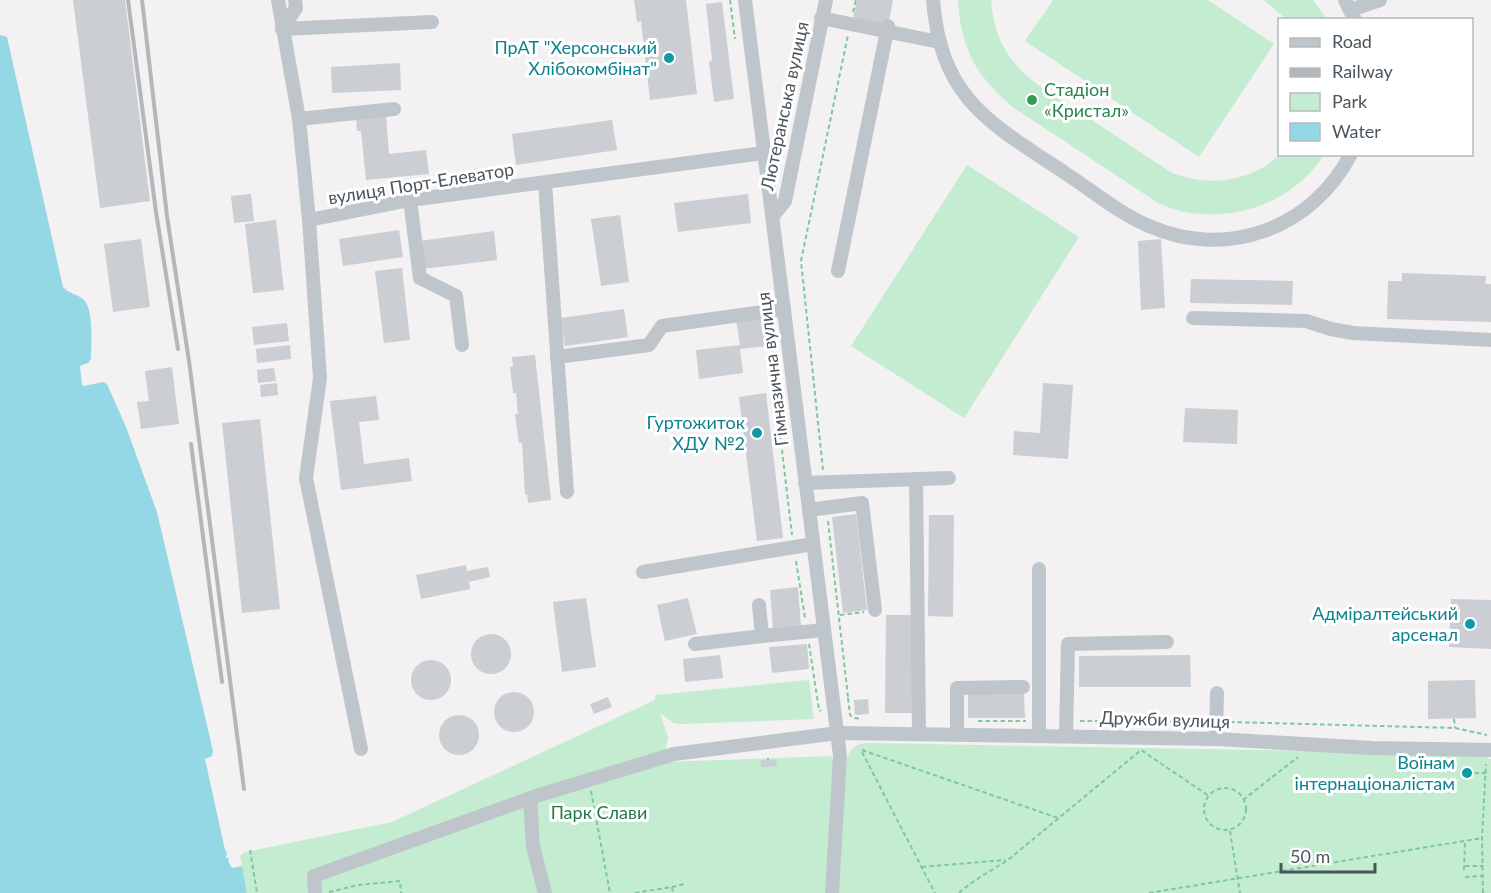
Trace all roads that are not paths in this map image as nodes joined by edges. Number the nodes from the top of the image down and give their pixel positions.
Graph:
1 (278, 0) edge
2 (295, 0) edge
3 (744, 0) edge
4 (826, 0) edge
5 (933, 0) edge
6 (1380, 0) edge
7 (1350, 10) edge
8 (821, 18) junction
9 (432, 22) dead end
10 (282, 29) junction
11 (887, 29) junction
12 (939, 42) junction
13 (394, 109) dead end
14 (299, 118) junction
15 (763, 153) junction
16 (1350, 156) edge
17 (545, 183) junction
18 (410, 200) junction
19 (773, 216) junction
20 (309, 220) junction
21 (838, 271) dead end
22 (777, 310) junction
23 (1193, 318) dead end
24 (1491, 340) edge
25 (462, 345) dead end
26 (557, 357) junction
27 (949, 478) dead end
28 (916, 479) junction
29 (805, 483) junction
30 (567, 492) dead end
31 (809, 510) junction
32 (813, 544) junction
33 (1039, 568) dead end
34 (643, 572) dead end
35 (759, 605) dead end
36 (875, 610) road end
37 (824, 630) junction
38 (762, 636) junction
39 (1167, 642) dead end
40 (695, 644) dead end
41 (1023, 687) dead end
42 (1217, 693) dead end
43 (957, 727) junction
44 (838, 733) junction
45 (919, 734) junction
46 (1039, 735) junction
47 (1066, 735) junction
48 (1216, 739) junction
49 (361, 749) dead end
50 (1489, 755) edge
51 (530, 798) junction
52 (315, 893) edge
53 (545, 893) edge
54 (832, 893) edge

1 - 10 street, вулиця Порт-Елеватор
2 - 10 street
3 - 15 street, Гімназична вулиця
4 - 8 street, Лютеранська вулиця
5 - 12 street
6 - 7 street
8 - 11 street
8 - 19 street, Лютеранська вулиця
9 - 10 street
10 - 14 street, вулиця Порт-Елеватор
11 - 12 street
11 - 21 street
12 - 16 street
13 - 14 street
14 - 20 street, вулиця Порт-Елеватор
15 - 17 street, вулиця Порт-Елеватор
15 - 19 street, Гімназична вулиця
17 - 18 street, вулиця Порт-Елеватор
17 - 26 street
18 - 20 street, вулиця Порт-Елеватор
18 - 25 street
19 - 22 street, Гімназична вулиця
20 - 49 street
22 - 26 street
22 - 29 street, Гімназична вулиця
23 - 24 street
26 - 30 street
27 - 28 street
28 - 29 street
28 - 45 street
29 - 31 street, Гімназична вулиця
31 - 32 street, Гімназична вулиця
31 - 36 street
32 - 34 street
32 - 37 street, Гімназична вулиця
33 - 46 street
35 - 38 street
37 - 38 street
37 - 44 street, Гімназична вулиця
38 - 40 street
39 - 47 street
41 - 43 street
42 - 48 street
43 - 45 street, Дружби вулиця
43 - 46 street, Дружби вулиця
44 - 45 street, Дружби вулиця
44 - 51 street, Дружби вулиця
44 - 54 street, Гімназична вулиця
46 - 47 street, Дружби вулиця
47 - 48 street, Дружби вулиця
48 - 50 street, Дружби вулиця
51 - 52 street, Дружби вулиця
51 - 53 street

